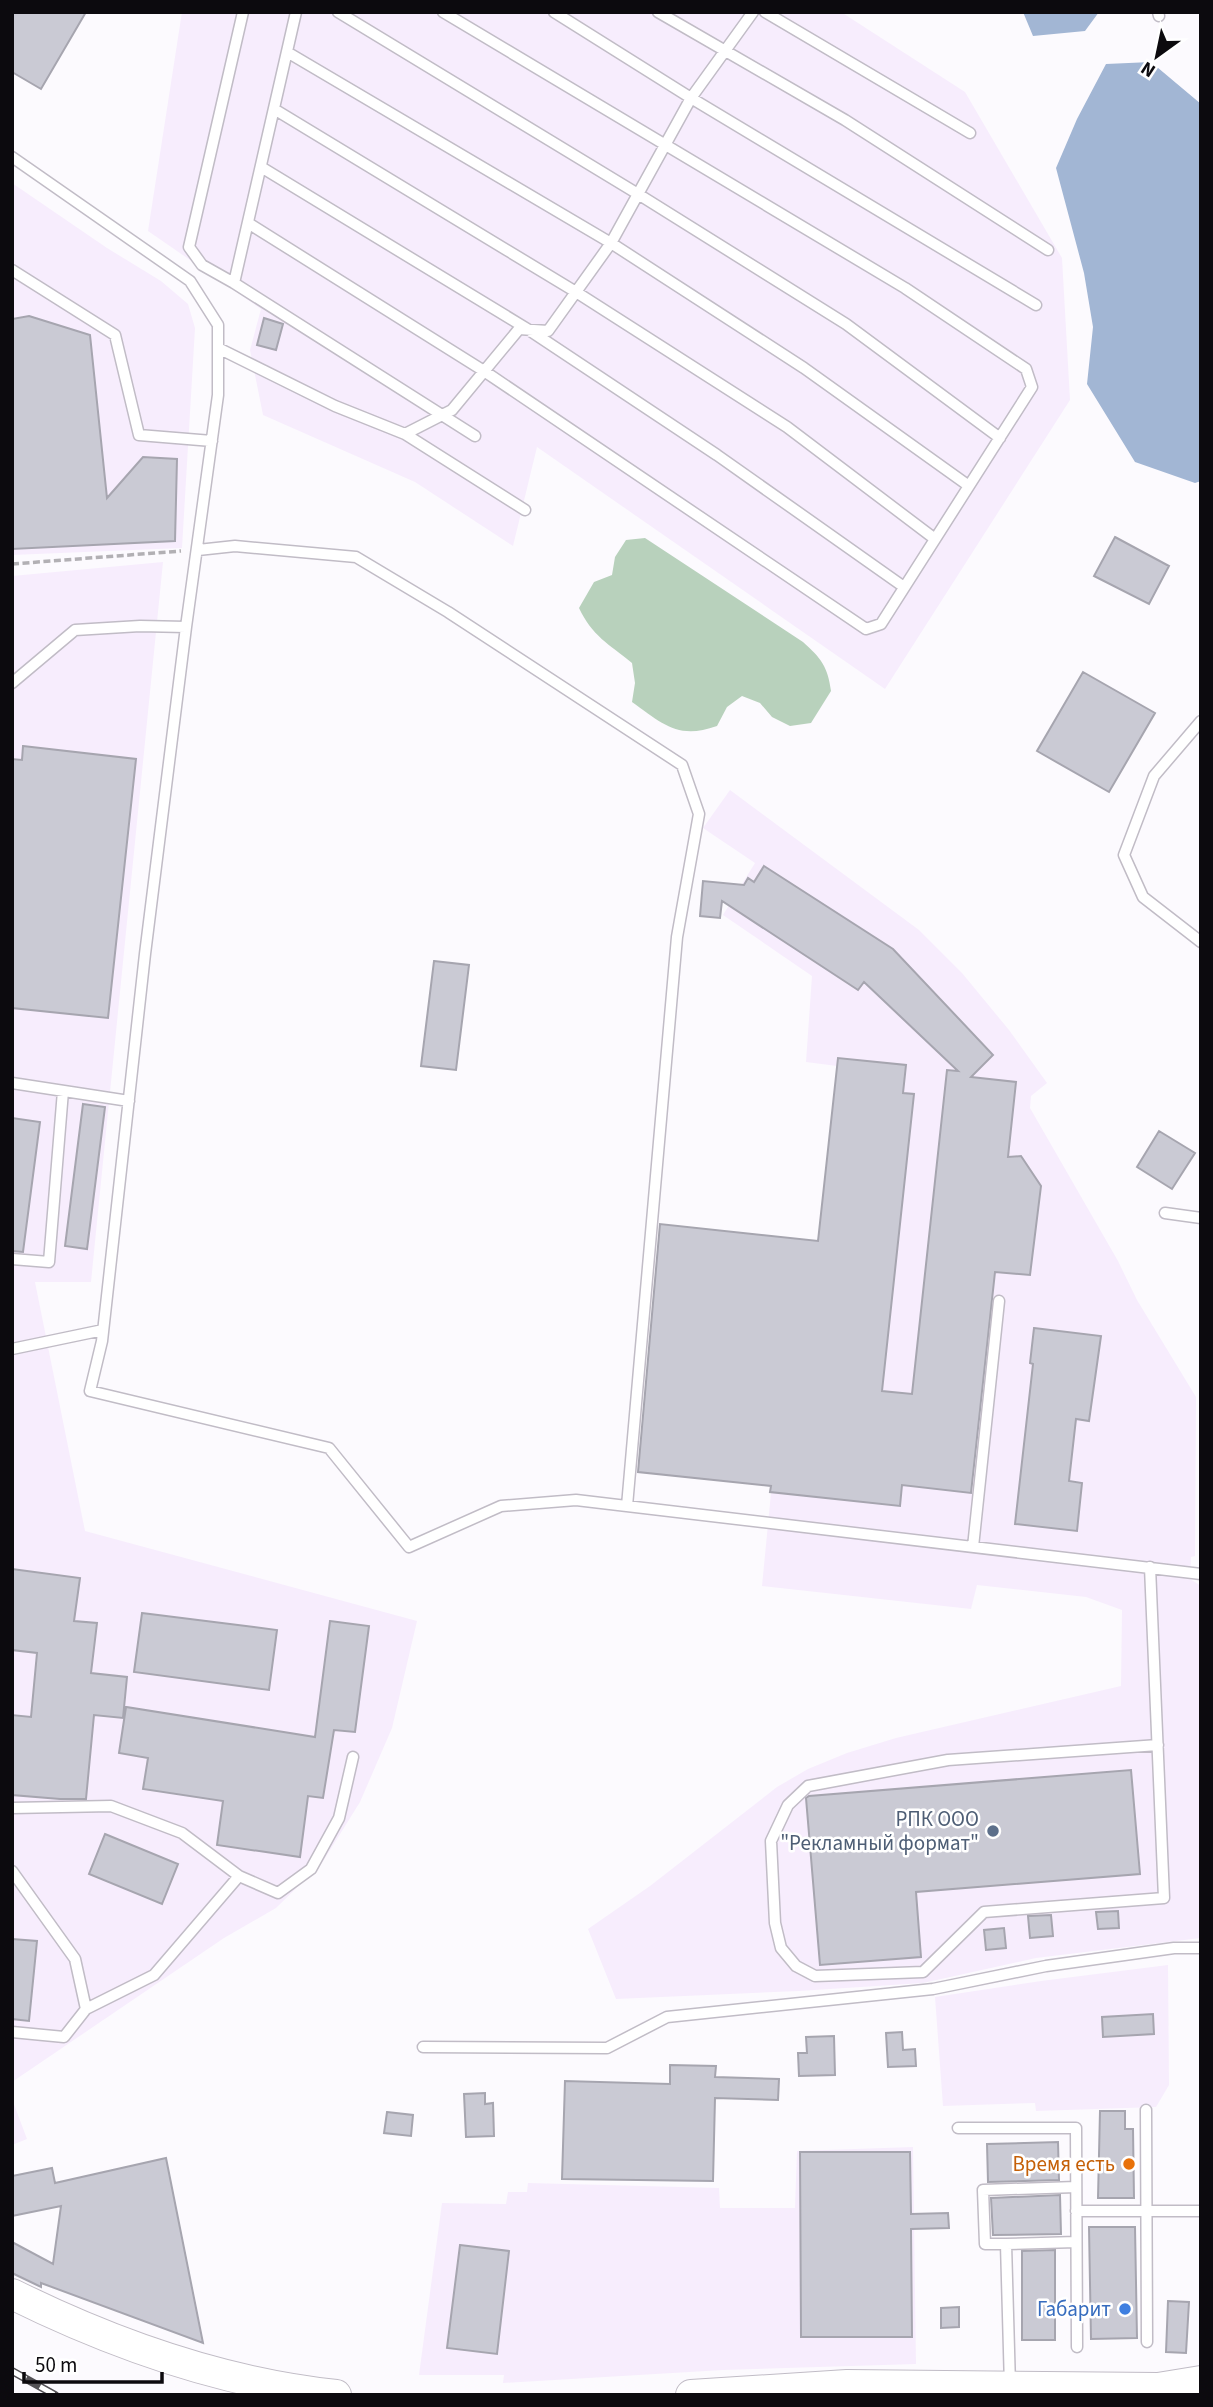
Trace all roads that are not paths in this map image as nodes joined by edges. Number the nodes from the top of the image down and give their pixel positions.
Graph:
1 (243, 12) edge
2 (296, 12) edge
3 (338, 12) edge
4 (443, 12) edge
5 (554, 12) edge
6 (658, 12) edge
7 (753, 12) edge
8 (765, 12) edge
9 (287, 52) junction
10 (724, 52) junction
11 (691, 98) junction
12 (274, 109) junction
13 (970, 133) dead end
14 (665, 146) junction
15 (12, 157) edge
16 (261, 167) junction
17 (638, 194) junction
18 (248, 223) junction
19 (611, 243) junction
20 (1048, 250) dead end
21 (12, 270) edge
22 (234, 283) junction
23 (576, 292) junction
24 (1036, 305) dead end
25 (529, 330) junction
26 (218, 348) junction
27 (484, 371) junction
28 (443, 415) junction
29 (405, 434) junction
30 (475, 436) dead end
31 (1000, 438) junction
32 (212, 441) junction
33 (969, 486) junction
34 (526, 510) dead end
35 (935, 539) junction
36 (198, 550) junction
37 (904, 587) junction
38 (186, 627) junction
39 (12, 683) edge
40 (1201, 722) edge
41 (1201, 942) edge
42 (12, 1083) edge
43 (62, 1091) junction
44 (129, 1101) junction
45 (1165, 1213) dead end
46 (1201, 1218) edge
47 (12, 1259) edge
48 (999, 1301) dead end
49 (103, 1330) junction
50 (12, 1349) edge
51 (627, 1506) junction
52 (973, 1547) junction
53 (1150, 1567) junction
54 (1201, 1574) edge
55 (1158, 1745) junction
56 (353, 1757) dead end
57 (12, 1808) edge
58 (12, 1871) edge
59 (239, 1876) junction
60 (1201, 1948) edge
61 (86, 2009) junction
62 (12, 2032) edge
63 (423, 2047) dead end
64 (1146, 2110) dead end
65 (958, 2128) dead end
66 (1076, 2187) junction
67 (1076, 2211) junction
68 (1147, 2211) junction
69 (1201, 2211) edge
70 (1076, 2242) junction
71 (1006, 2244) junction
72 (12, 2294) edge
73 (1147, 2342) dead end
74 (1077, 2347) dead end
75 (1201, 2381) edge
76 (1010, 2387) junction
77 (336, 2395) edge
78 (691, 2395) edge

1 - 22 lane
2 - 9 lane
3 - 17 lane
4 - 14 lane
5 - 11 lane
6 - 10 lane
7 - 10 lane
8 - 13 lane
9 - 12 lane
9 - 19 lane
10 - 11 lane
10 - 20 lane
11 - 14 lane
11 - 24 lane
12 - 16 lane
12 - 23 lane
14 - 17 lane
14 - 31 lane
15 - 26 lane
16 - 18 lane
16 - 25 lane
17 - 19 lane
17 - 31 lane
18 - 22 lane
18 - 27 lane
19 - 23 lane
19 - 33 lane
21 - 32 lane
22 - 28 lane
23 - 25 lane
23 - 35 lane
25 - 27 lane
25 - 37 lane
26 - 29 lane
26 - 32 lane
27 - 28 lane
27 - 37 lane
28 - 29 lane
28 - 30 lane
29 - 34 lane
31 - 33 lane
32 - 36 lane
33 - 35 lane
35 - 37 lane
36 - 38 lane
36 - 51 lane
38 - 39 lane
38 - 44 lane
40 - 41 lane
42 - 43 lane
43 - 44 lane
43 - 47 lane
44 - 49 lane
45 - 46 lane
48 - 52 lane
49 - 50 lane
49 - 51 lane
51 - 52 lane
52 - 53 lane
53 - 54 lane
53 - 55 lane
55 - 55 lane
56 - 59 lane
57 - 59 lane
58 - 61 lane
59 - 61 lane
60 - 63 lane
61 - 62 lane
64 - 68 lane
65 - 66 lane
66 - 67 lane
66 - 71 lane
67 - 68 lane
67 - 70 lane
68 - 69 lane
68 - 73 lane
70 - 71 lane
70 - 74 lane
71 - 76 lane
72 - 77 street
75 - 76 street
76 - 78 street

